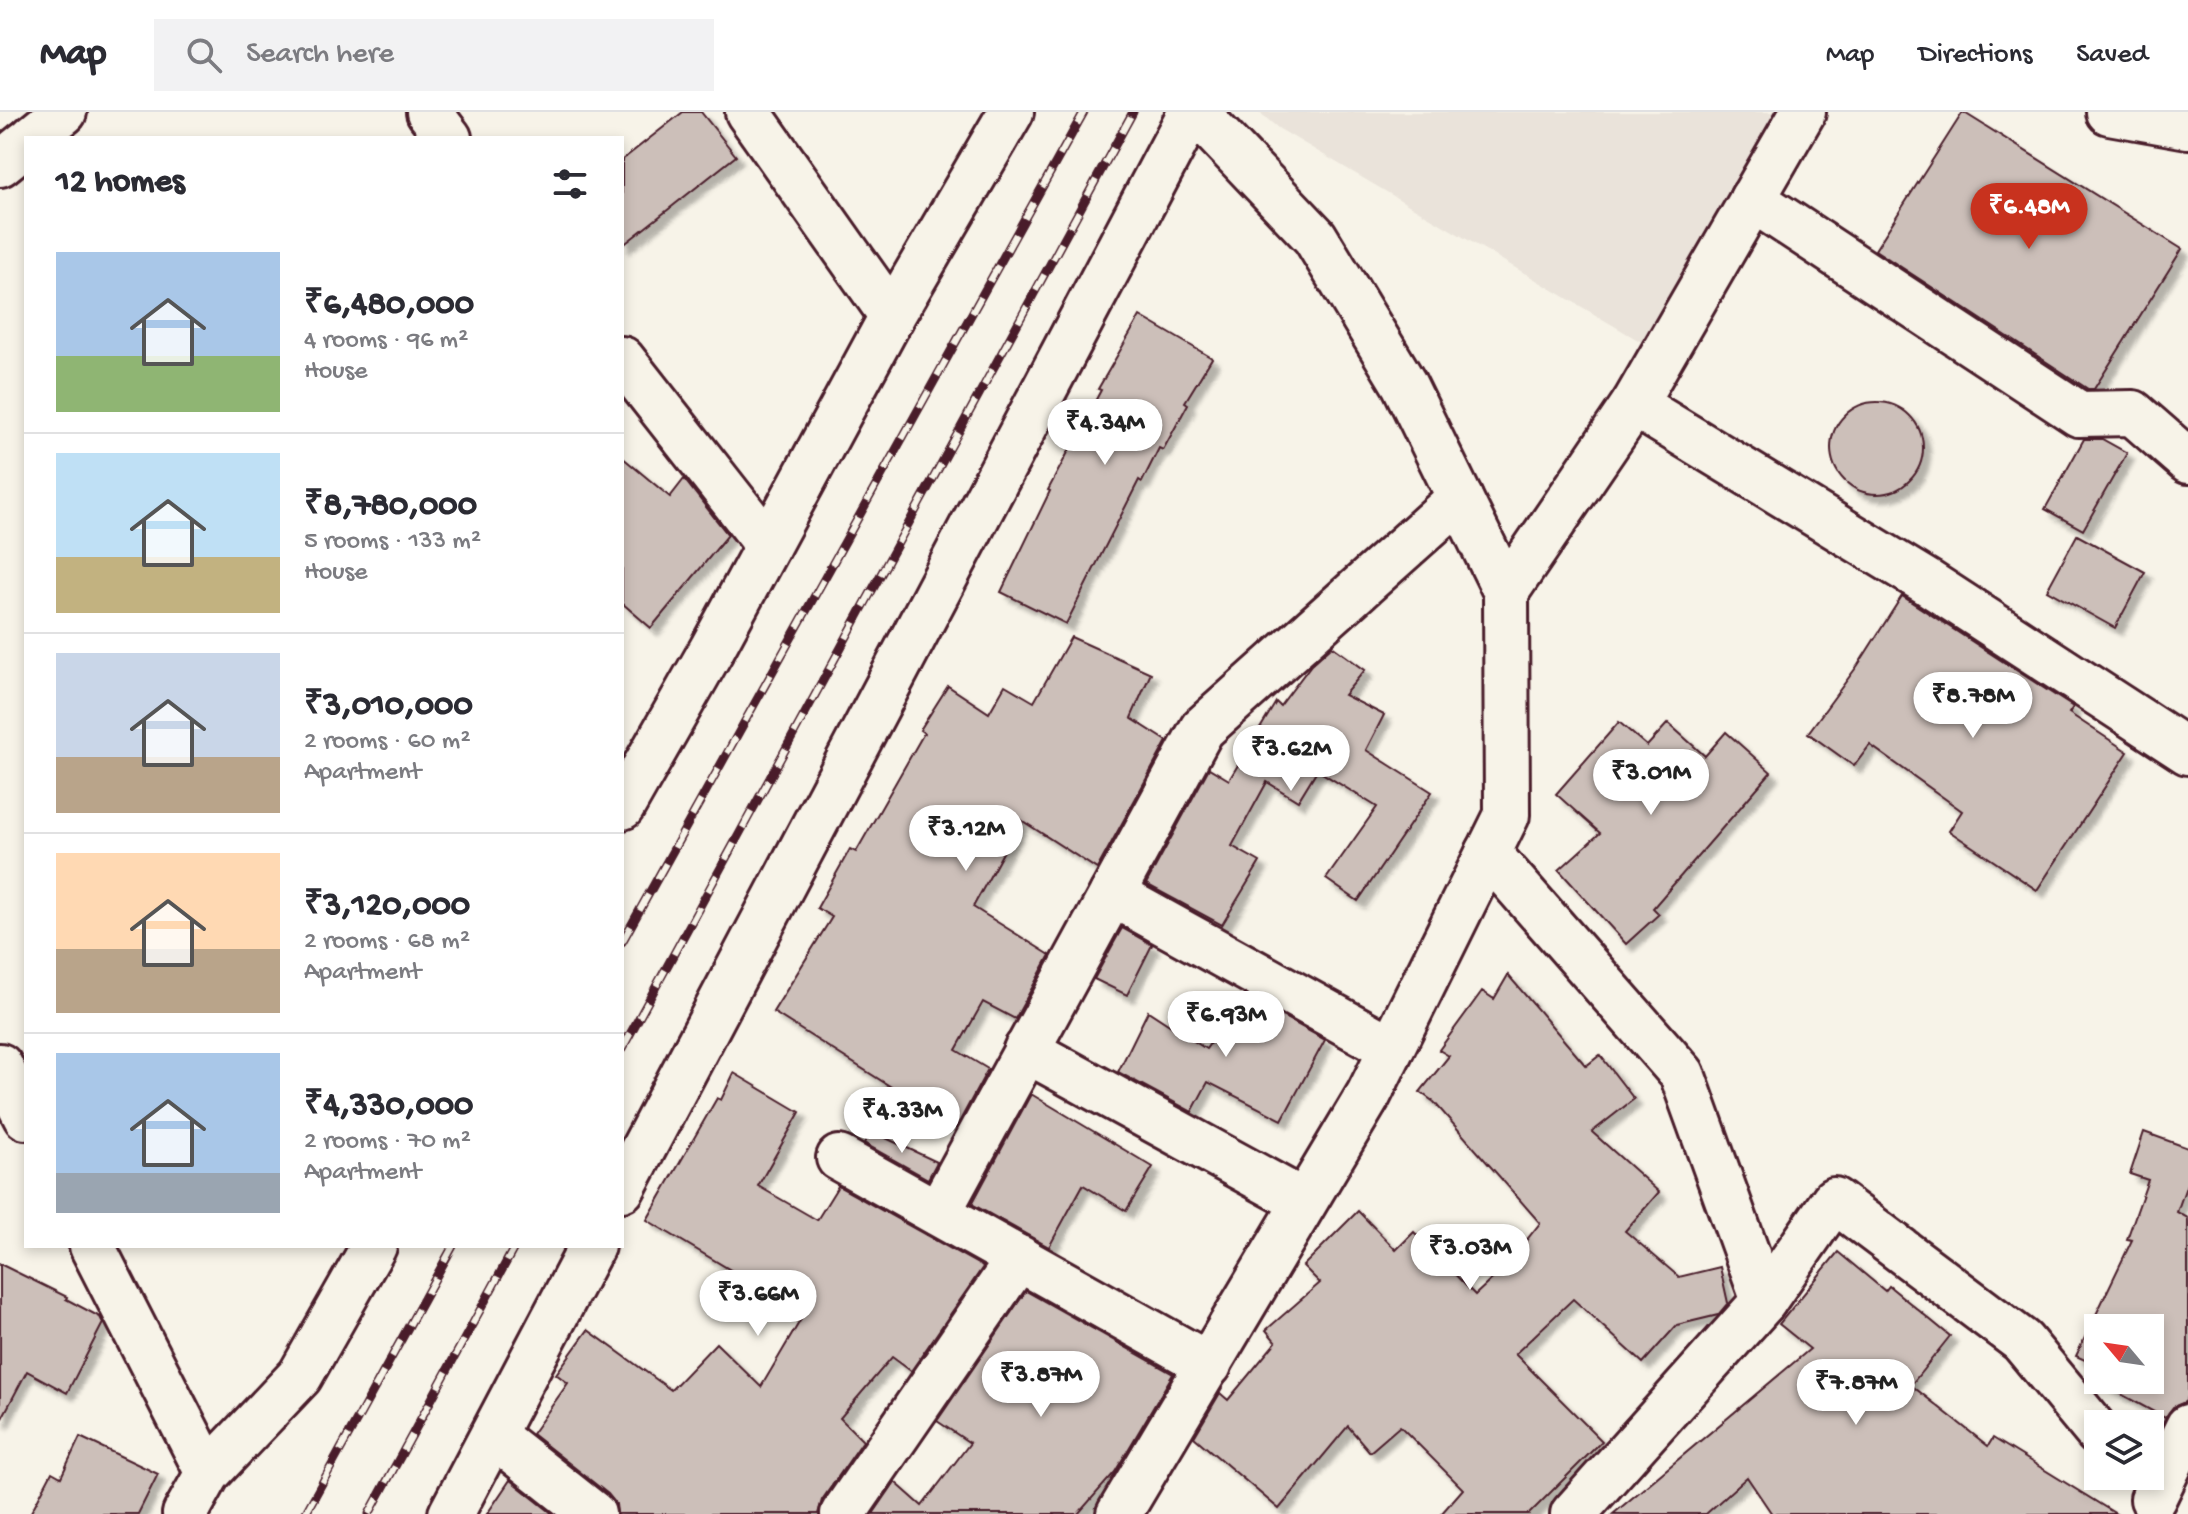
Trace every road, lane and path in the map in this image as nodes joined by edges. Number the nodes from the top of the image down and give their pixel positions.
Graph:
1 (64, 112) edge
2 (429, 112) edge
3 (748, 112) edge
4 (1011, 112) edge
5 (1193, 112) edge
6 (1803, 112) edge
7 (2109, 112) edge
8 (2188, 126) edge
9 (34, 136) edge
10 (447, 136) edge
11 (24, 145) edge
12 (0, 164) edge
13 (1752, 199) junction
14 (892, 316) junction
15 (624, 362) edge
16 (1634, 404) junction
17 (2188, 461) edge
18 (1460, 498) junction
19 (768, 545) junction
20 (1506, 592) junction
21 (2188, 752) edge
22 (624, 803) edge
23 (1488, 853) junction
24 (1112, 894) junction
25 (1391, 1048) junction
26 (1026, 1050) junction
27 (839, 1158) dead end
28 (624, 1185) edge
29 (1304, 1202) junction
30 (938, 1213) junction
31 (93, 1248) edge
32 (373, 1248) edge
33 (591, 1248) edge
34 (1019, 1258) junction
35 (1764, 1301) junction
36 (1209, 1365) junction
37 (2084, 1416) edge
38 (2188, 1427) edge
39 (493, 1435) junction
40 (208, 1473) junction
41 (2150, 1496) edge
42 (185, 1514) edge
43 (451, 1514) edge
44 (593, 1514) edge
45 (843, 1514) edge
46 (1119, 1514) edge
47 (1573, 1514) edge

1 - 9 street
2 - 10 street
3 - 14 street
4 - 14 street
5 - 18 street
5 - 28 street
6 - 13 street
7 - 8 street
11 - 12 street
13 - 16 street
13 - 17 street
14 - 19 street
15 - 19 street
16 - 20 street
16 - 21 street
18 - 20 street
18 - 24 street
19 - 22 street
20 - 23 street
23 - 25 street
23 - 35 street
24 - 25 street
24 - 26 street
25 - 29 street
26 - 29 street
26 - 30 street
27 - 30 street
29 - 36 street
30 - 34 street
31 - 40 street
32 - 40 street
33 - 39 street
34 - 36 street
34 - 45 street
35 - 37 street
35 - 47 street
36 - 46 street
38 - 41 street
39 - 43 street
39 - 44 street
40 - 42 street

